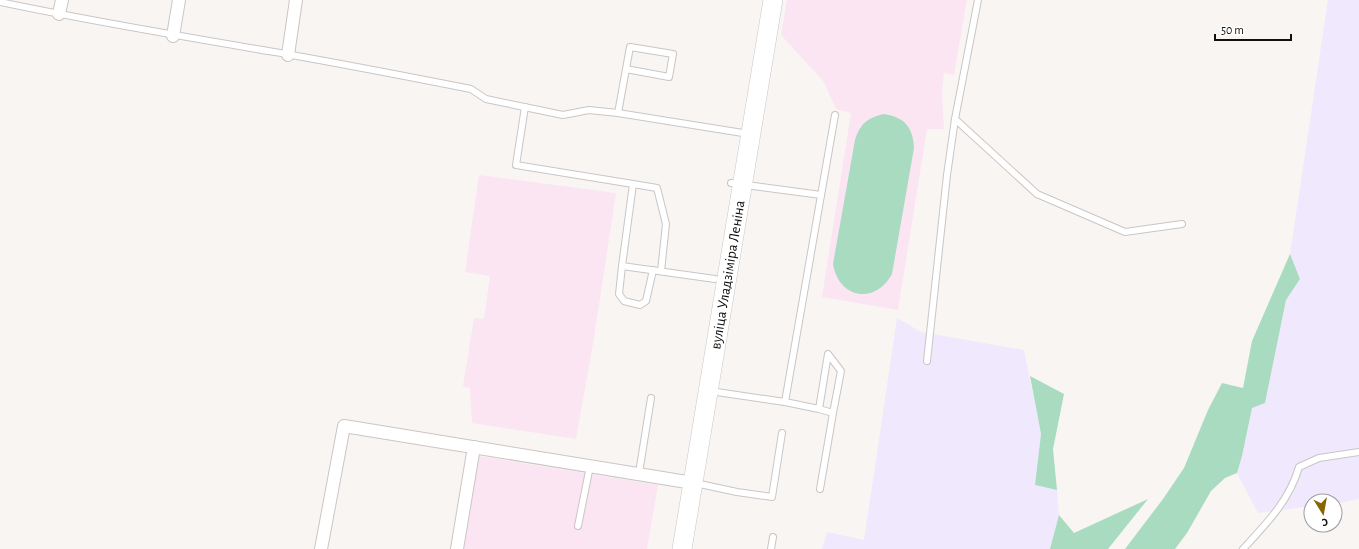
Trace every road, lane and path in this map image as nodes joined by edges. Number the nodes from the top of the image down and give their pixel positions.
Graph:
1 (62, 0) edge
2 (179, 0) edge
3 (296, 0) edge
4 (760, 0) edge
5 (773, 0) edge
6 (978, 0) edge
7 (0, 2) edge
8 (59, 14) junction
9 (173, 36) junction
10 (288, 55) junction
11 (626, 69) junction
12 (526, 107) junction
13 (618, 113) junction
14 (835, 115) dead end
15 (955, 119) junction
16 (744, 133) junction
17 (737, 183) junction
18 (633, 184) junction
19 (821, 195) junction
20 (1182, 224) dead end
21 (622, 266) junction
22 (653, 270) junction
23 (661, 271) junction
24 (715, 279) junction
25 (927, 361) dead end
26 (708, 391) junction
27 (652, 398) dead end
28 (784, 402) junction
29 (819, 409) junction
30 (832, 413) junction
31 (782, 433) dead end
32 (474, 447) junction
33 (1359, 452) edge
34 (590, 466) junction
35 (639, 473) junction
36 (688, 482) junction
37 (820, 489) dead end
38 (578, 526) dead end
39 (773, 537) dead end
40 (321, 549) edge
41 (457, 549) edge
42 (671, 549) edge
43 (682, 549) edge
44 (771, 549) edge
45 (1244, 549) edge

1 - 8 street
2 - 9 street
3 - 10 street
4 - 16 main road, вуліца Уладзіміра Леніна
5 - 16 main road, вуліца Уладзіміра Леніна
6 - 15 lane
7 - 8 lane
8 - 9 lane
9 - 10 lane
10 - 12 lane
11 - 11 lane
11 - 13 lane
12 - 13 lane
12 - 18 lane
13 - 16 lane
14 - 19 lane
15 - 20 lane
15 - 25 lane
16 - 17 main road, вуліца Уладзіміра Леніна
17 - 19 lane
17 - 24 main road, вуліца Уладзіміра Леніна
17 - 26 main road, вуліца Уладзіміра Леніна
18 - 21 lane
18 - 23 lane
19 - 28 lane
21 - 22 lane
21 - 22 lane
22 - 23 lane
23 - 24 lane
24 - 36 main road, вуліца Уладзіміра Леніна
26 - 28 lane
26 - 36 main road, вуліца Уладзіміра Леніна
27 - 35 lane
28 - 29 lane
29 - 30 lane
29 - 30 lane
30 - 37 lane
31 - 36 lane
32 - 34 street
32 - 40 street
32 - 41 street
33 - 45 lane
34 - 35 street
34 - 38 lane
35 - 36 street
36 - 42 main road, вуліца Уладзіміра Леніна
36 - 43 main road, вуліца Уладзіміра Леніна
39 - 44 lane

